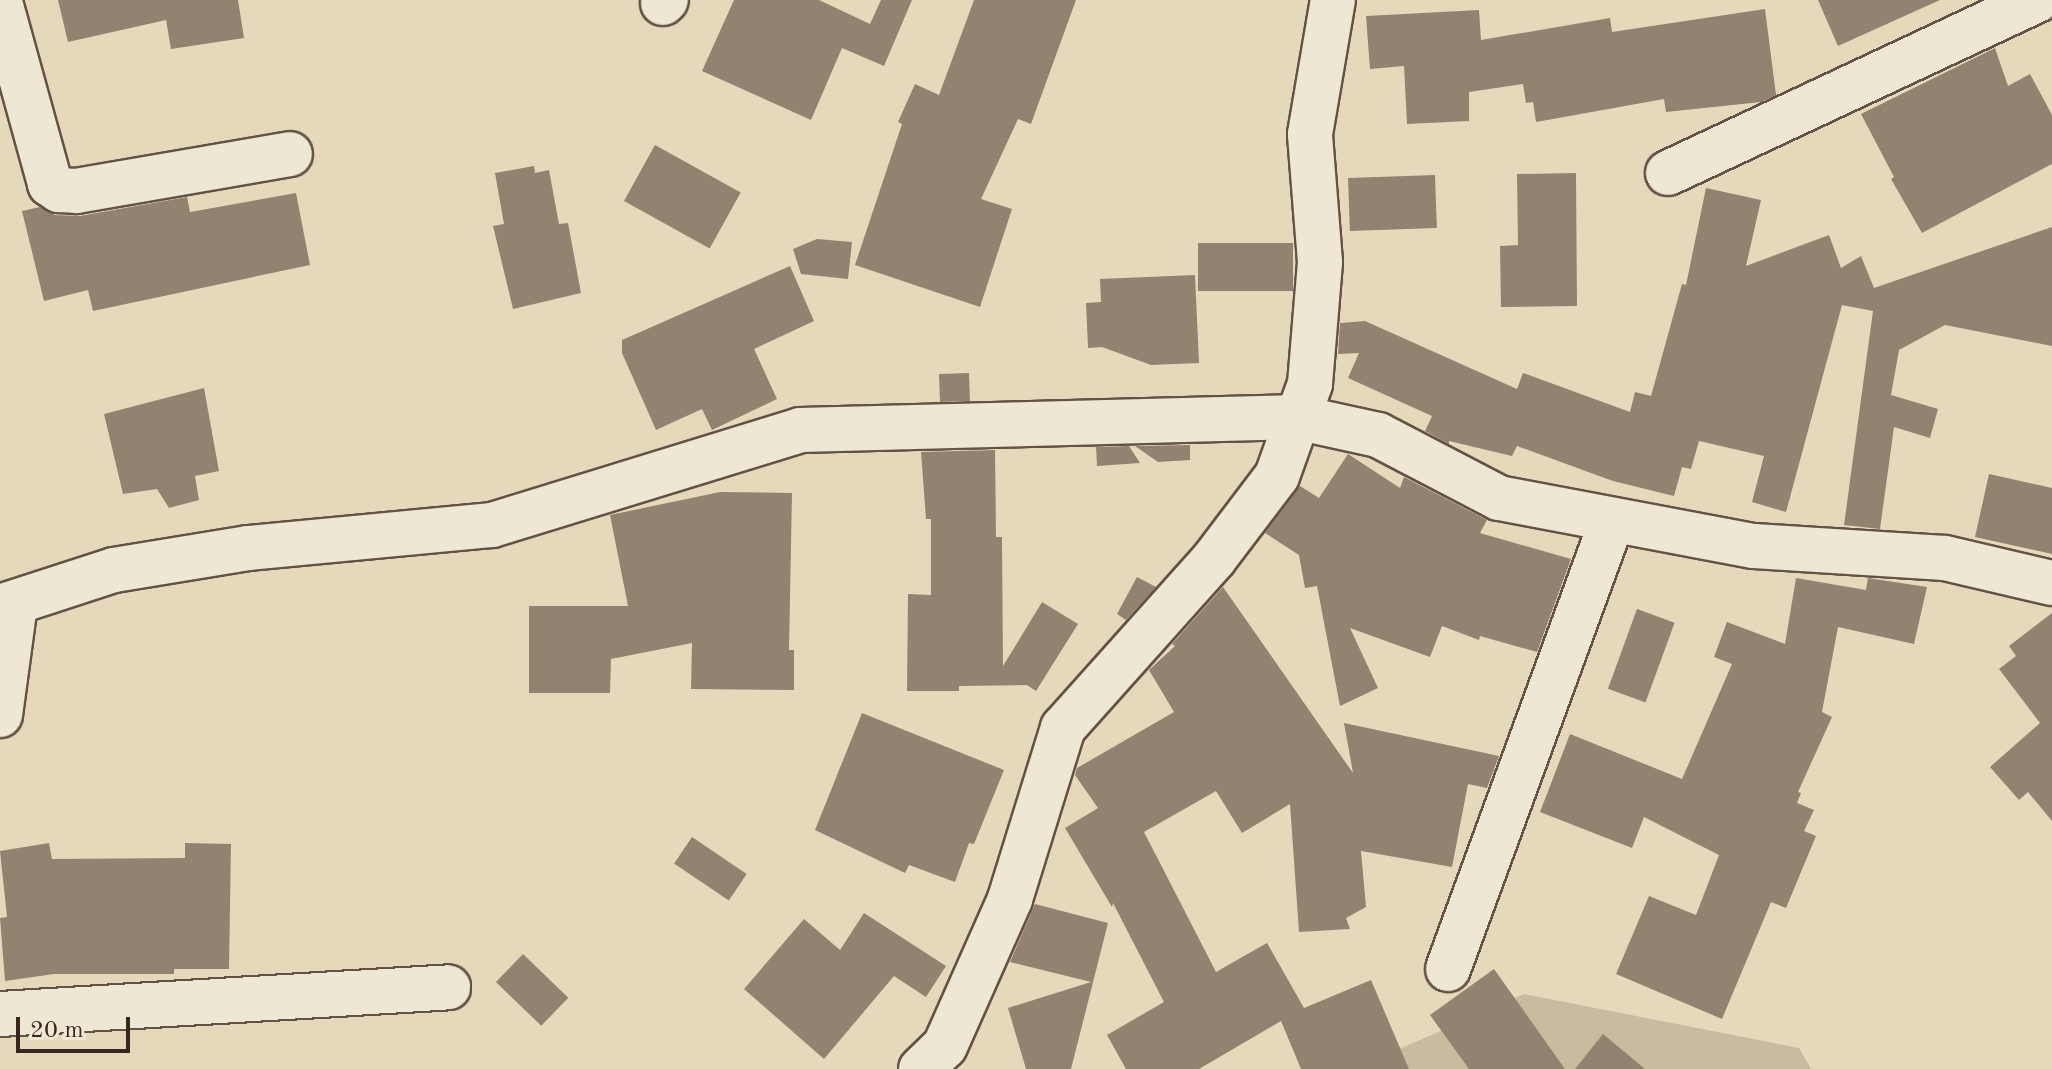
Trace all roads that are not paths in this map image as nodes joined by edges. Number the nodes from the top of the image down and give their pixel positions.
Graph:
1 (1333, 0) edge
2 (2038, 0) edge
3 (0, 2) edge
4 (290, 154) dead end
5 (1668, 173) dead end
6 (1296, 417) junction
7 (1612, 520) junction
8 (2052, 583) edge
9 (8, 606) edge
10 (0, 715) edge
11 (1448, 969) dead end
12 (448, 987) dead end
13 (0, 1014) edge
14 (921, 1069) edge

1 - 6 street
2 - 5 street
3 - 4 street
6 - 7 street
6 - 9 street
6 - 14 street
7 - 8 street
7 - 11 street
9 - 10 street
12 - 13 street

